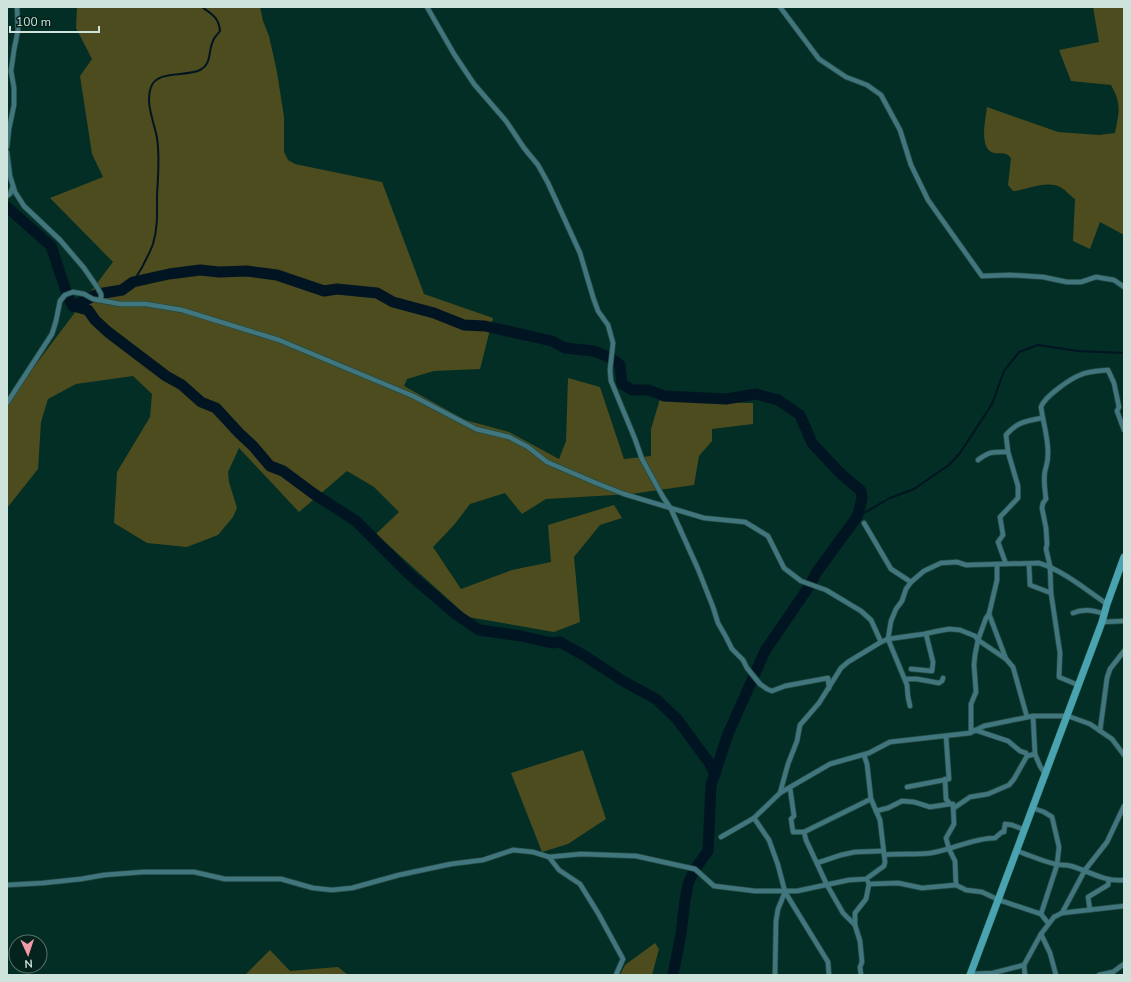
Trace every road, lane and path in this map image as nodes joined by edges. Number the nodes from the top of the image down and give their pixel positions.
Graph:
1 (17, 7) edge
2 (427, 7) edge
3 (780, 7) edge
4 (7, 147) edge
5 (7, 152) edge
6 (13, 186) junction
7 (7, 196) edge
8 (1124, 286) edge
9 (101, 300) junction
10 (7, 403) edge
11 (1042, 418) junction
12 (1124, 430) edge
13 (1008, 452) junction
14 (978, 460) dead end
15 (671, 509) junction
16 (864, 523) dead end
17 (1124, 557) edge
18 (997, 564) junction
19 (1006, 564) junction
20 (1029, 564) junction
21 (1050, 566) junction
22 (911, 582) junction
23 (1051, 593) junction
24 (1107, 604) junction
25 (1073, 613) dead end
26 (990, 614) junction
27 (1104, 614) junction
28 (1124, 621) edge
29 (1102, 622) junction
30 (926, 634) junction
31 (888, 639) junction
32 (978, 640) junction
33 (881, 642) junction
34 (1124, 651) edge
35 (1006, 659) junction
36 (912, 669) dead end
37 (943, 678) dead end
38 (905, 679) junction
39 (1078, 685) junction
40 (829, 688) junction
41 (910, 706) dead end
42 (1033, 716) junction
43 (1068, 716) junction
44 (1027, 717) junction
45 (973, 731) junction
46 (1100, 731) junction
47 (946, 736) junction
48 (1035, 754) junction
49 (864, 755) junction
50 (1027, 756) junction
51 (1124, 756) edge
52 (1046, 775) junction
53 (945, 779) junction
54 (907, 787) dead end
55 (790, 788) junction
56 (780, 793) junction
57 (871, 799) junction
58 (950, 804) junction
59 (1124, 806) edge
60 (954, 808) junction
61 (1033, 808) junction
62 (876, 811) junction
63 (754, 818) junction
64 (1025, 830) junction
65 (804, 832) junction
66 (721, 837) dead end
67 (949, 849) junction
68 (1017, 851) junction
69 (883, 853) junction
70 (549, 857) junction
71 (817, 863) junction
72 (1057, 865) junction
73 (1085, 870) junction
74 (866, 879) junction
75 (1109, 880) junction
76 (1124, 880) edge
77 (869, 884) junction
78 (7, 885) edge
79 (828, 885) junction
80 (956, 885) junction
81 (785, 892) junction
82 (998, 900) junction
83 (1124, 906) edge
84 (1090, 910) junction
85 (1062, 913) junction
86 (1041, 914) junction
87 (1048, 923) junction
88 (855, 924) junction
89 (1041, 934) junction
90 (1124, 964) edge
91 (1024, 965) junction
92 (616, 975) edge
93 (775, 975) edge
94 (829, 975) edge
95 (861, 975) edge
96 (970, 975) edge
97 (1025, 975) edge
98 (1056, 975) edge
99 (1099, 975) edge

1 - 4 street
2 - 15 street
3 - 8 street
5 - 6 street
6 - 7 street
6 - 9 street
9 - 10 street
9 - 15 street
11 - 12 street
11 - 13 street
11 - 21 street
13 - 14 street
13 - 19 street
15 - 33 street
15 - 40 street
16 - 22 street
17 - 24 street
18 - 19 street
18 - 22 street
18 - 26 street
19 - 20 street
20 - 21 street
20 - 23 street
21 - 23 street
21 - 24 street
22 - 31 street
23 - 39 street
24 - 27 street
25 - 27 street
26 - 32 street
26 - 35 street
27 - 29 street
28 - 29 street
29 - 39 street
30 - 31 street
30 - 32 street
30 - 36 street
31 - 33 street
31 - 38 street
32 - 35 street
32 - 45 street
33 - 40 street
34 - 46 street
35 - 44 street
37 - 38 street
38 - 41 street
39 - 43 street
40 - 56 street
42 - 43 street
42 - 44 street
42 - 48 street
43 - 46 street
43 - 52 street
44 - 45 street
45 - 47 street
45 - 50 street
46 - 51 street
47 - 49 street
47 - 53 street
48 - 50 street
48 - 52 street
49 - 55 street
49 - 57 street
50 - 60 street
52 - 61 street
53 - 54 street
53 - 58 street
55 - 56 street
55 - 65 street
56 - 63 street
57 - 62 street
57 - 65 street
58 - 60 street
58 - 62 street
59 - 73 street
60 - 67 street
61 - 64 street
61 - 72 street
62 - 69 street
63 - 66 street
63 - 81 street
64 - 67 street
64 - 68 street
65 - 71 street
67 - 69 street
67 - 80 street
68 - 72 street
68 - 82 street
69 - 71 street
69 - 74 street
70 - 78 street
70 - 81 street
70 - 92 street
71 - 79 street
72 - 73 street
72 - 86 street
73 - 75 street
73 - 85 street
74 - 77 street
74 - 79 street
75 - 76 street
75 - 84 street
77 - 80 street
77 - 88 street
79 - 81 street
79 - 88 street
80 - 82 street
81 - 93 street
81 - 94 street
82 - 86 street
82 - 96 street
83 - 84 street
84 - 85 street
85 - 87 street
86 - 87 street
87 - 89 street
88 - 95 street
89 - 91 street
89 - 98 street
90 - 99 street
91 - 96 street
91 - 97 street

